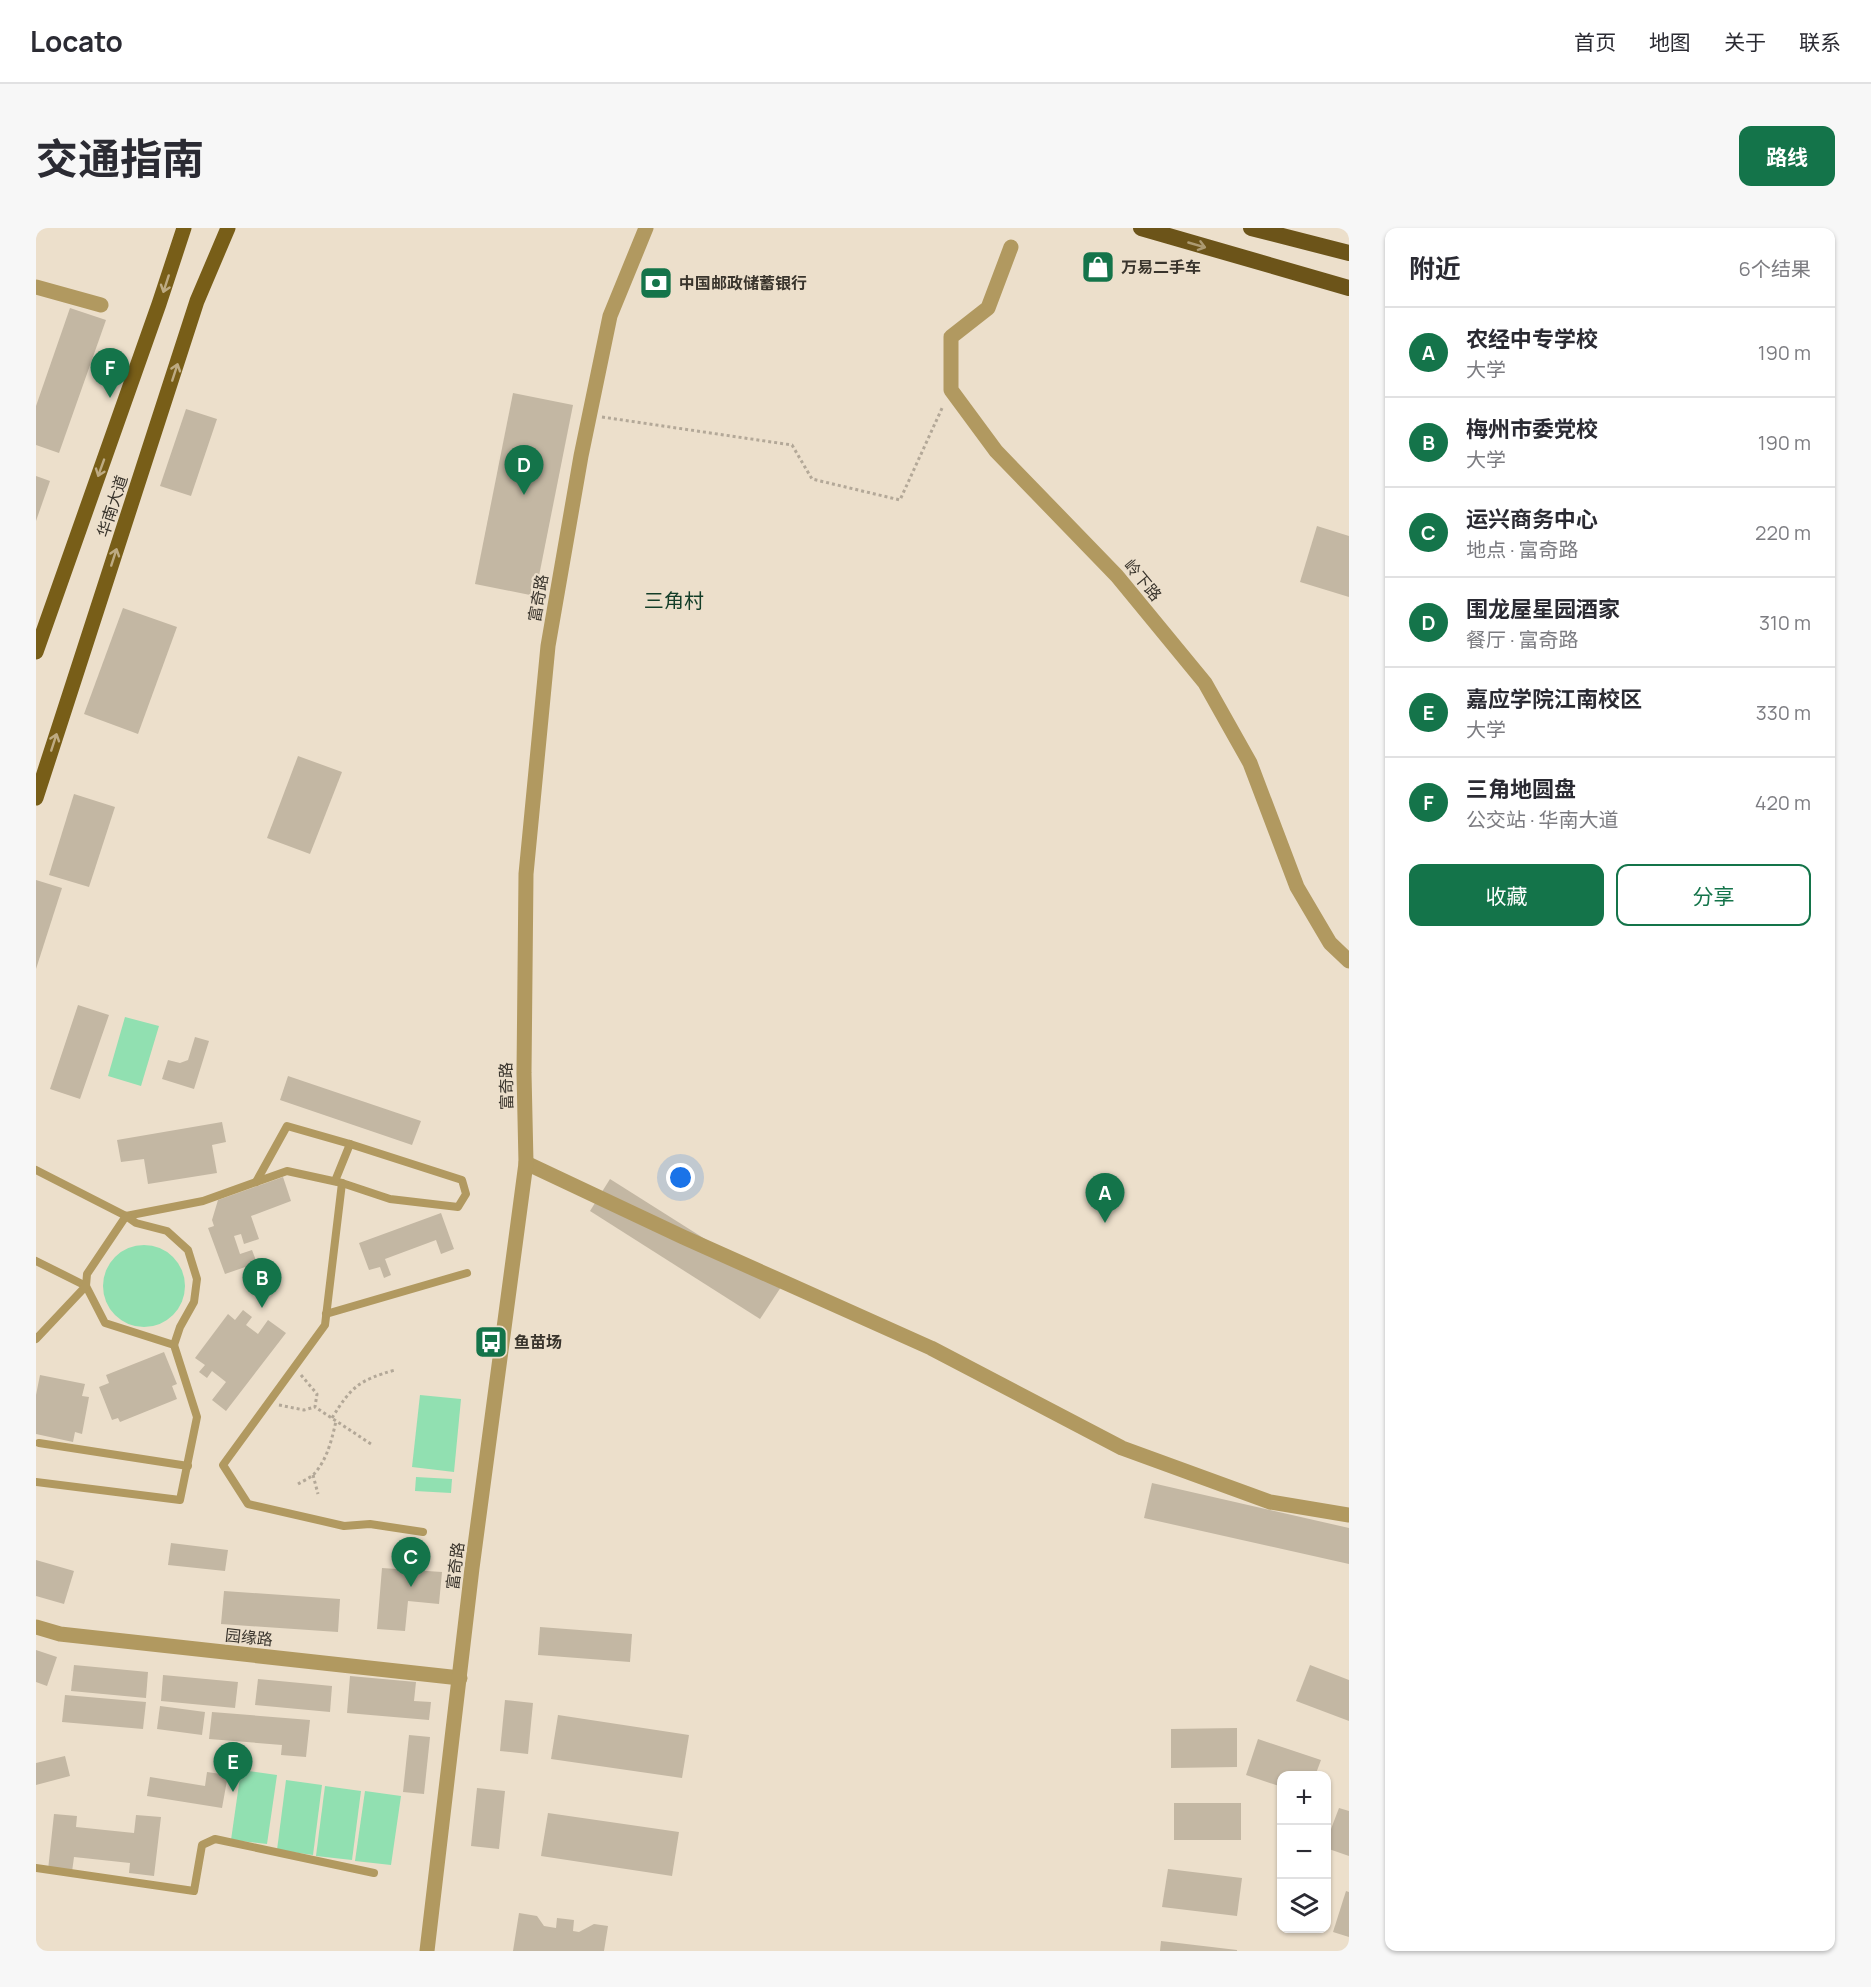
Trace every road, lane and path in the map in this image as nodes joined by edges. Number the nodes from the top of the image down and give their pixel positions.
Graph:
1 (184, 228) edge
2 (228, 228) edge
3 (646, 228) edge
4 (1141, 228) edge
5 (1251, 228) edge
6 (1011, 247) dead end
7 (1349, 253) edge
8 (36, 287) edge
9 (1349, 288) edge
10 (101, 306) dead end
11 (951, 390) junction
12 (589, 415) junction
13 (41, 622) edge
14 (36, 651) edge
15 (36, 798) edge
16 (1349, 961) edge
17 (350, 1144) junction
18 (526, 1162) junction
19 (36, 1170) edge
20 (256, 1182) junction
21 (338, 1182) junction
22 (126, 1216) junction
23 (36, 1261) edge
24 (467, 1273) dead end
25 (86, 1286) junction
26 (326, 1314) junction
27 (36, 1339) edge
28 (174, 1345) junction
29 (395, 1370) dead end
30 (301, 1375) dead end
31 (276, 1405) dead end
32 (315, 1407) junction
33 (332, 1418) junction
34 (336, 1421) junction
35 (39, 1443) dead end
36 (371, 1444) dead end
37 (188, 1466) junction
38 (313, 1475) junction
39 (36, 1482) edge
40 (298, 1484) dead end
41 (318, 1494) dead end
42 (1349, 1515) edge
43 (423, 1532) dead end
44 (36, 1627) edge
45 (460, 1678) junction
46 (36, 1868) edge
47 (374, 1873) dead end
48 (427, 1951) edge

1 -> 13 main road, 华南大道
15 -> 2 main road, 华南大道
3 - 12 street, 富奇路
4 -> 9 highway
5 - 7 highway
6 - 11 street
8 - 10 street
11 - 12 path
11 - 16 street, 岭下路
12 - 18 street, 富奇路
13 - 14 main road, 华南大道
17 - 20 lane
17 - 21 lane
17 - 21 lane
18 - 42 street
18 - 45 street, 富奇路
19 - 22 lane
20 - 21 lane
20 - 22 lane
21 - 26 lane
22 - 25 lane
22 - 28 lane
23 - 25 lane
24 - 26 lane
25 - 27 lane
25 - 28 lane
26 - 43 lane
28 - 37 lane
29 - 33 path
30 - 32 path
31 - 32 path
32 - 33 path
33 - 34 path
34 - 36 path
34 - 38 path
35 - 37 lane
37 - 39 lane
38 - 40 path
38 - 41 path
44 - 45 street, 园缘路
45 - 48 street, 富奇路
46 - 47 lane

